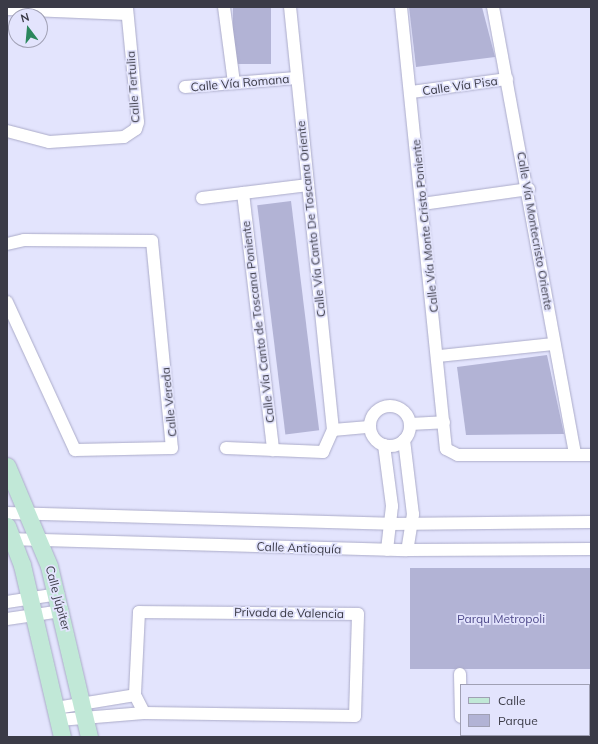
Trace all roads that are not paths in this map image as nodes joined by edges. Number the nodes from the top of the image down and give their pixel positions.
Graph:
1 (224, 7) edge
2 (290, 7) edge
3 (402, 7) edge
4 (494, 7) edge
5 (7, 9) edge
6 (127, 10) edge
7 (296, 78) junction
8 (508, 79) junction
9 (234, 83) junction
10 (185, 87) dead end
11 (412, 92) junction
12 (7, 131) edge
13 (308, 185) junction
14 (529, 189) junction
15 (243, 193) junction
16 (202, 198) dead end
17 (422, 204) junction
18 (7, 244) edge
19 (7, 302) edge
20 (554, 344) junction
21 (439, 356) junction
22 (444, 422) junction
23 (410, 424) junction
24 (369, 427) junction
25 (333, 430) junction
26 (404, 440) junction
27 (384, 445) junction
28 (226, 448) dead end
29 (273, 450) junction
30 (575, 454) junction
31 (591, 455) edge
32 (7, 466) edge
33 (7, 514) edge
34 (27, 514) junction
35 (591, 522) edge
36 (390, 524) junction
37 (411, 524) junction
38 (9, 535) edge
39 (41, 540) junction
40 (591, 549) edge
41 (387, 550) junction
42 (407, 550) junction
43 (30, 599) junction
44 (7, 602) edge
45 (60, 602) junction
46 (35, 616) junction
47 (7, 619) edge
48 (460, 674) dead end
49 (460, 684) edge
50 (135, 696) junction
51 (85, 711) junction
52 (144, 713) junction
53 (58, 714) junction
54 (62, 737) edge
55 (89, 737) edge

1 - 9 street
2 - 7 street, Calle Vía Canto De Toscana Oriente
3 - 11 street, Calle Vía Monte Cristo Poniente
4 - 8 street, Calle Vía Montecristo Oriente
5 - 6 street
6 - 12 street, Calle Tertulia
7 - 9 street, Calle Vía Romana
7 - 13 street, Calle Vía Canto De Toscana Oriente
8 - 11 street, Calle Vía Pisa
8 - 14 street, Calle Vía Montecristo Oriente
9 - 10 street, Calle Vía Romana
11 - 17 street, Calle Vía Monte Cristo Poniente
13 - 15 street
13 - 25 street, Calle Vía Canto De Toscana Oriente
14 - 17 street
14 - 20 street, Calle Vía Montecristo Oriente
15 - 16 street
15 - 29 street, Calle Vía Canto de Toscana Poniente
17 - 21 street, Calle Vía Monte Cristo Poniente
18 - 19 street, Calle Vereda
20 - 21 street
20 - 30 street, Calle Vía Montecristo Oriente
21 - 22 street, Calle Vía Monte Cristo Poniente
22 - 23 street
22 - 30 street, Calle Vía Monte Cristo Poniente
23 - 24 street
23 - 26 street
24 - 25 street
24 - 27 street
25 - 29 street
26 - 27 street
26 - 37 street
27 - 36 street
28 - 29 street
30 - 31 street
32 - 34 main road, Calle Júpiter
33 - 34 street
34 - 36 street
34 - 39 main road, Calle Júpiter
35 - 37 street
36 - 37 street
36 - 41 street
37 - 42 street
38 - 39 street, Calle Antioquía
38 - 43 main road
39 - 41 street, Calle Antioquía
39 - 45 main road, Calle Júpiter
40 - 42 street, Calle Antioquía
41 - 42 street, Calle Antioquía
43 - 44 street
43 - 45 street
43 - 46 main road
45 - 46 street
45 - 51 main road, Calle Júpiter
46 - 47 street
46 - 53 main road
48 - 49 street
50 - 51 street
50 - 52 street, Privada de Valencia
50 - 52 street, Privada de Valencia
51 - 52 street
51 - 53 street
51 - 55 main road, Calle Júpiter
53 - 54 main road

